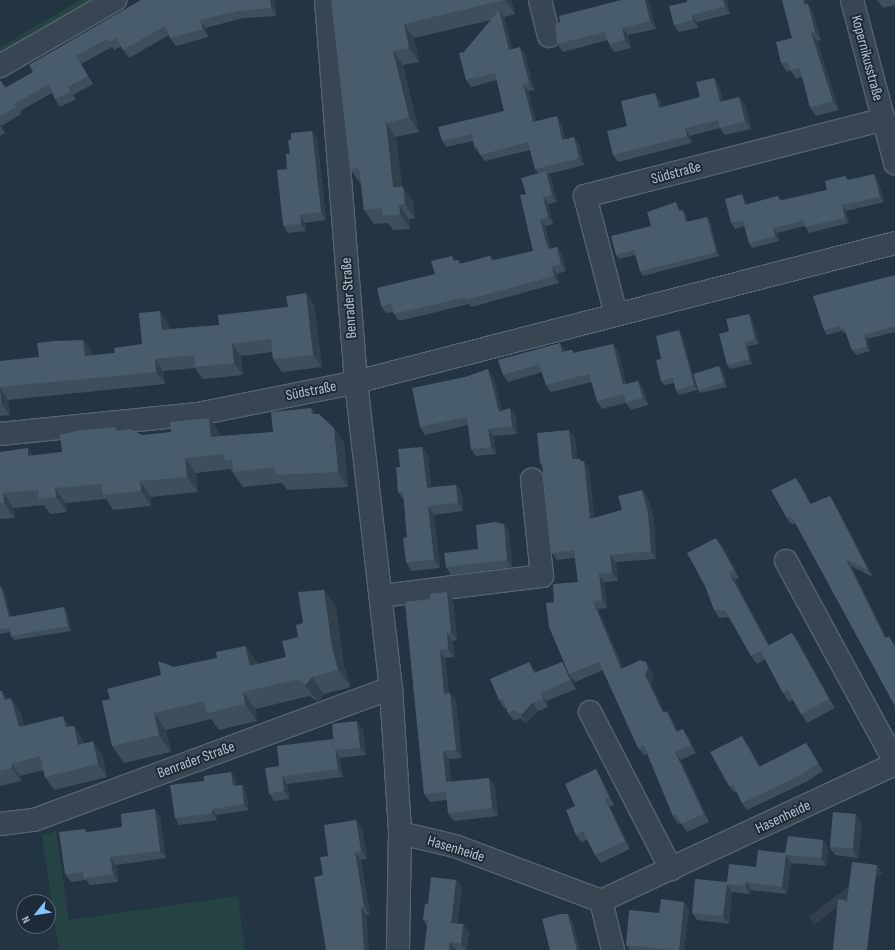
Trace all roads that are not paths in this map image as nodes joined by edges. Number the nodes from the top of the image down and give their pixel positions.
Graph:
1 (115, 0) edge
2 (326, 0) edge
3 (852, 0) edge
4 (543, 1) edge
5 (549, 36) dead end
6 (0, 66) edge
7 (884, 119) junction
8 (895, 163) edge
9 (895, 243) edge
10 (616, 314) junction
11 (356, 382) junction
12 (0, 434) edge
13 (532, 480) dead end
14 (786, 561) dead end
15 (381, 596) junction
16 (391, 688) junction
17 (590, 712) dead end
18 (895, 763) edge
19 (0, 824) edge
20 (400, 833) junction
21 (671, 869) junction
22 (601, 901) junction
23 (398, 950) edge
24 (613, 950) edge

1 - 6 street
2 - 11 street, Benrader Straße
3 - 7 street, Kopernikusstraße
4 - 5 street
7 - 8 street, Kopernikusstraße
7 - 10 street, Südstraße
9 - 10 street, Südstraße
10 - 11 street, Südstraße
11 - 12 street, Südstraße
11 - 15 street, Benrader Straße
13 - 15 street
14 - 18 street, Hasenheide
15 - 16 street, Benrader Straße
16 - 19 street, Benrader Straße
16 - 20 street, Benrader Straße
17 - 21 street
18 - 21 street, Hasenheide
20 - 22 street, Hasenheide
20 - 23 street, Benrader Straße
21 - 22 street, Hasenheide
22 - 24 street

